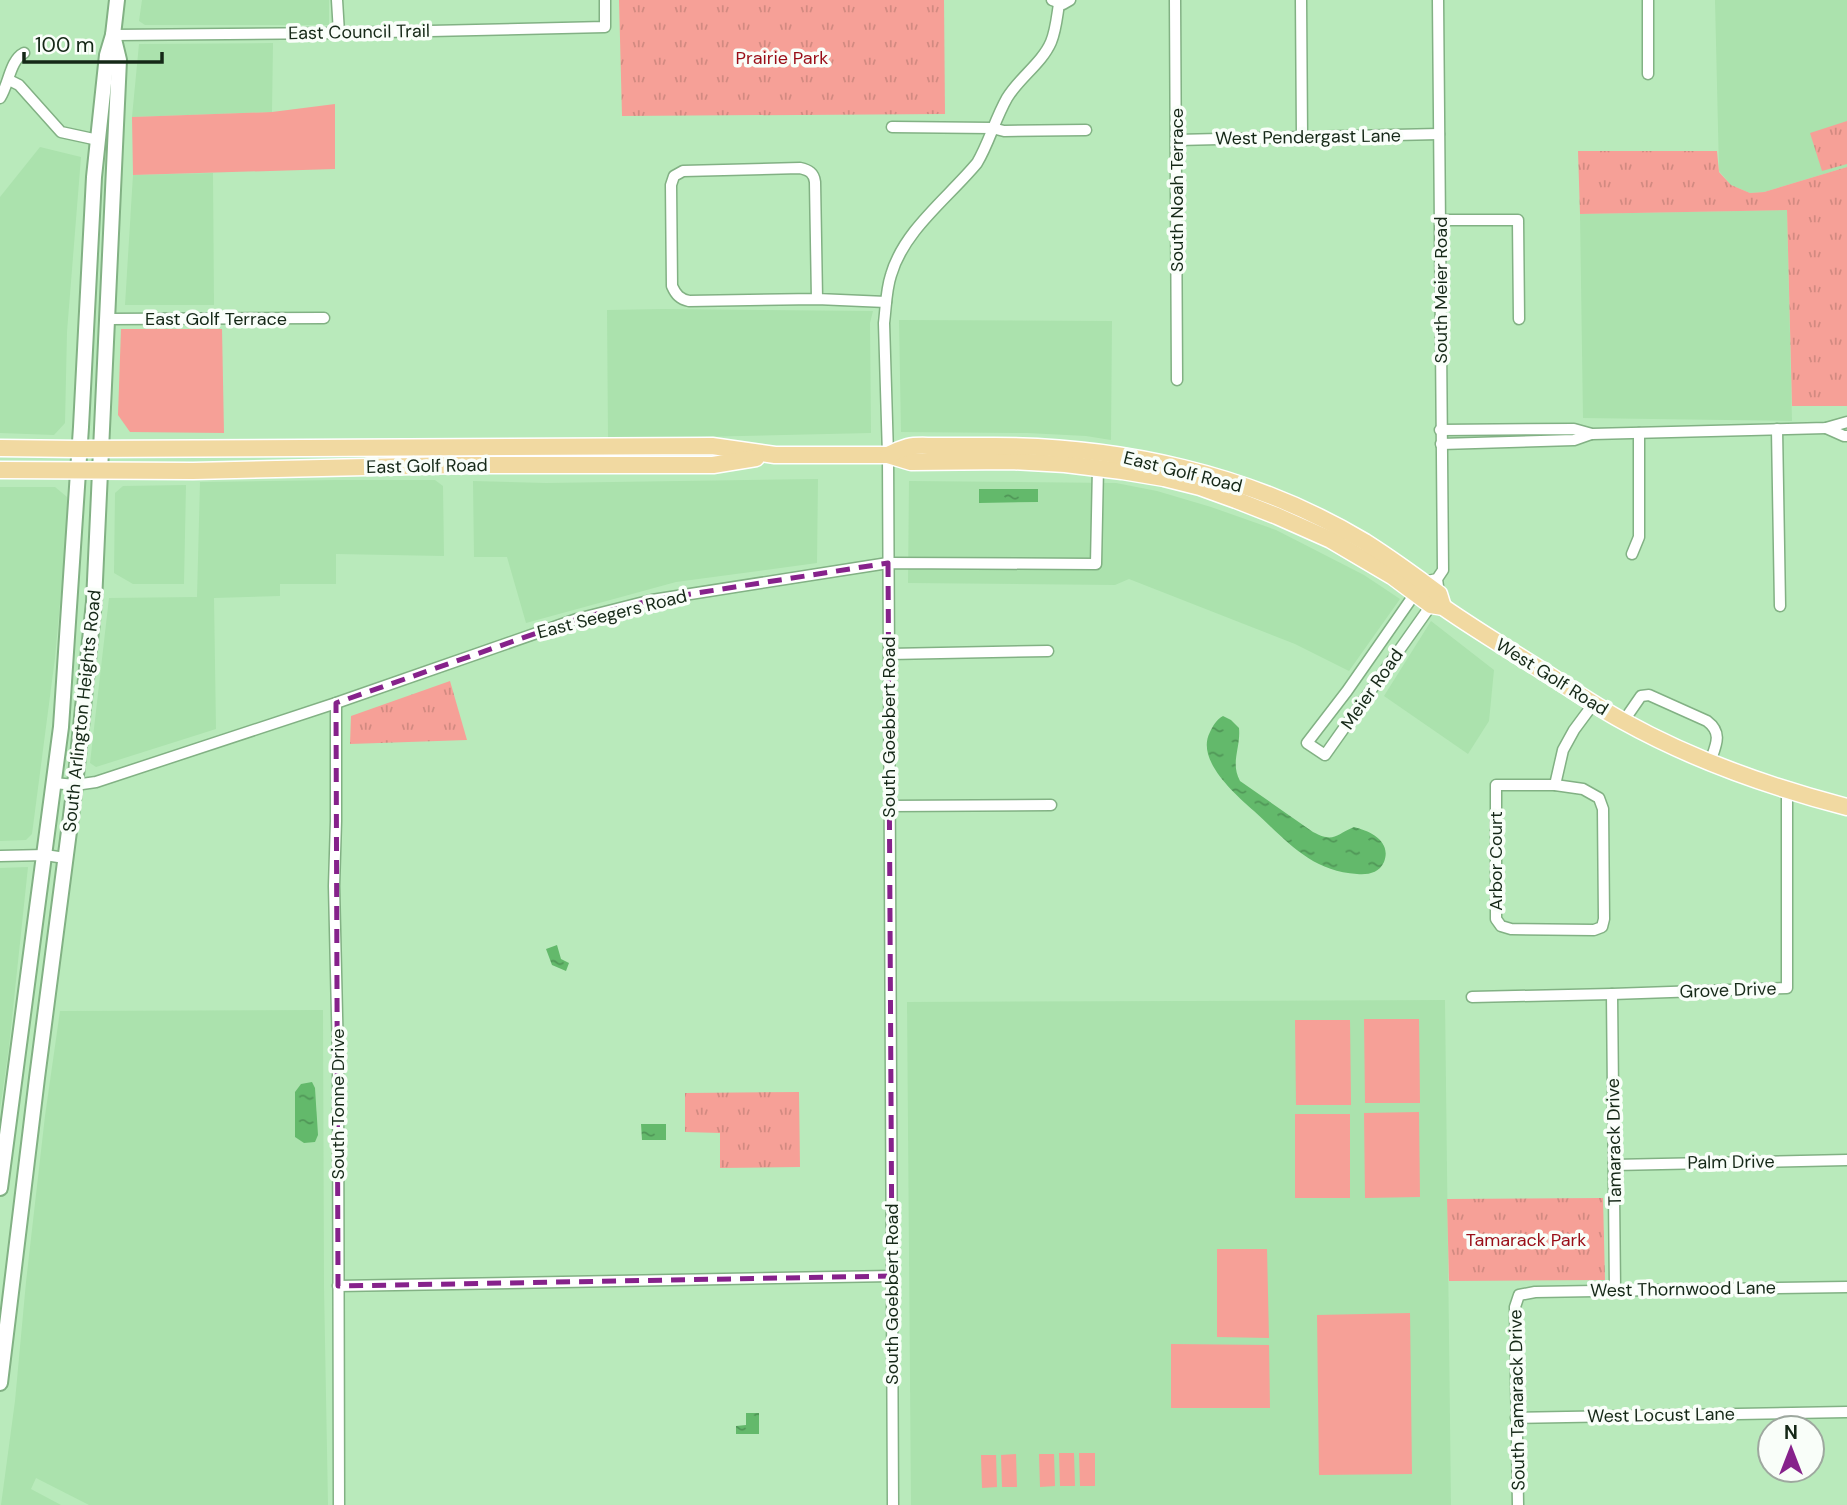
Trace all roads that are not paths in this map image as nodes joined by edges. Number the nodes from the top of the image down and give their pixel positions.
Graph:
1 (117, 0) edge
2 (337, 0) edge
3 (605, 0) edge
4 (1070, 0) edge
5 (1175, 0) edge
6 (1301, 0) edge
7 (1438, 0) edge
8 (1648, 0) edge
9 (1055, 2) edge
10 (339, 33) junction
11 (113, 35) junction
12 (24, 53) dead end
13 (1648, 74) dead end
14 (9, 80) junction
15 (0, 97) edge
16 (892, 127) dead end
17 (992, 128) junction
18 (1086, 130) dead end
19 (1439, 134) junction
20 (1302, 136) junction
21 (98, 140) junction
22 (1177, 140) junction
23 (1441, 220) junction
24 (817, 299) junction
25 (886, 302) junction
26 (324, 318) dead end
27 (108, 319) junction
28 (1519, 319) dead end
29 (1177, 380) dead end
30 (1847, 422) edge
31 (1826, 428) junction
32 (1777, 429) junction
33 (1440, 430) junction
34 (1639, 433) junction
35 (1592, 434) junction
36 (1847, 436) edge
37 (1441, 444) junction
38 (0, 448) edge
39 (79, 449) junction
40 (102, 449) junction
41 (775, 455) junction
42 (888, 455) junction
43 (1098, 467) junction
44 (0, 470) edge
45 (78, 471) junction
46 (101, 471) junction
47 (1632, 554) dead end
48 (888, 563) junction
49 (1431, 593) junction
50 (1780, 606) dead end
51 (1480, 631) joint
52 (1048, 651) dead end
53 (889, 654) junction
54 (336, 703) junction
55 (1594, 704) junction
56 (1623, 722) junction
57 (1710, 762) junction
58 (54, 783) junction
59 (75, 785) junction
60 (1555, 785) junction
61 (1787, 791) junction
62 (1051, 805) dead end
63 (890, 806) junction
64 (1847, 807) edge
65 (45, 855) junction
66 (0, 856) edge
67 (65, 858) junction
68 (1612, 994) junction
69 (1472, 996) dead end
70 (1847, 1160) edge
71 (1614, 1164) junction
72 (0, 1188) edge
73 (892, 1276) junction
74 (338, 1286) junction
75 (1847, 1287) edge
76 (1615, 1290) junction
77 (1519, 1295) joint
78 (0, 1383) edge
79 (1847, 1412) edge
80 (1516, 1418) junction
81 (339, 1505) edge
82 (894, 1505) edge
83 (1518, 1505) edge

1 - 11 main road, South Arlington Heights Road
2 - 10 street
3 - 10 street, East Council Trail
4 - 9 street, South Goebbert Road
5 - 22 street, South Noah Terrace
6 - 20 street
7 - 19 street, South Meier Road
8 - 13 street
9 - 17 street, South Goebbert Road
10 - 11 street, East Council Trail
11 - 21 main road, South Arlington Heights Road
11 - 27 main road, South Arlington Heights Road
12 - 14 street
14 - 15 street
14 - 21 street
16 - 17 street
17 - 18 street
17 - 25 street, South Goebbert Road
19 - 20 street, West Pendergast Lane
19 - 23 street, South Meier Road
20 - 22 street, West Pendergast Lane
21 - 39 main road, South Arlington Heights Road
22 - 29 street, South Noah Terrace
23 - 28 street
23 - 33 street, South Meier Road
24 - 24 street
24 - 25 street
25 - 42 street, South Goebbert Road
26 - 27 street, East Golf Terrace
27 - 40 main road, South Arlington Heights Road
30 - 31 street
31 - 32 street
31 - 36 street
32 - 34 street
32 - 50 street
33 - 35 street
33 - 37 street, South Meier Road
34 - 35 street
34 - 47 street
35 - 37 street
37 - 49 street, South Meier Road
38 - 39 main road
39 - 40 main road, East Golf Road
39 - 45 main road, South Arlington Heights Road
40 - 41 main road, East Golf Road
40 - 46 main road, South Arlington Heights Road
41 - 42 main road, East Golf Road
41 - 46 main road, East Golf Road
42 - 43 main road, East Golf Road
42 - 48 street, South Goebbert Road
42 - 49 main road, East Golf Road
43 - 48 street, East Seegers Road
43 - 49 main road, East Golf Road
44 - 45 main road
45 - 46 main road, East Golf Road
45 - 58 main road, South Arlington Heights Road
46 - 59 main road, South Arlington Heights Road
48 - 53 street, South Goebbert Road
48 - 54 street, East Seegers Road
49 - 49 street, Meier Road
49 - 51 main road, East Golf Road
51 - 55 main road, West Golf Road
52 - 53 street
53 - 63 street, South Goebbert Road
54 - 59 street, East Seegers Road
54 - 74 street, South Tonne Drive
55 - 56 main road, West Golf Road
55 - 60 street
56 - 57 main road, West Golf Road
56 - 57 street, West Golf Road
57 - 61 main road, West Golf Road
58 - 59 street, East Seegers Road
58 - 65 main road, South Arlington Heights Road
59 - 67 main road, South Arlington Heights Road
60 - 60 street, Arbor Court
61 - 64 main road, West Golf Road
61 - 68 street, Grove Drive
62 - 63 street
63 - 73 street, South Goebbert Road
65 - 66 street
65 - 67 street
65 - 72 main road, South Arlington Heights Road
67 - 78 main road, South Arlington Heights Road
68 - 69 street, Grove Drive
68 - 71 street, Tamarack Drive
70 - 71 street, Palm Drive
71 - 76 street, Tamarack Drive
73 - 74 street
73 - 82 street, South Goebbert Road
74 - 81 street, South Tonne Drive
75 - 76 street, West Thornwood Lane
76 - 77 street, West Thornwood Lane
77 - 80 street, South Tamarack Drive
79 - 80 street, West Locust Lane
80 - 83 street, South Tamarack Drive

